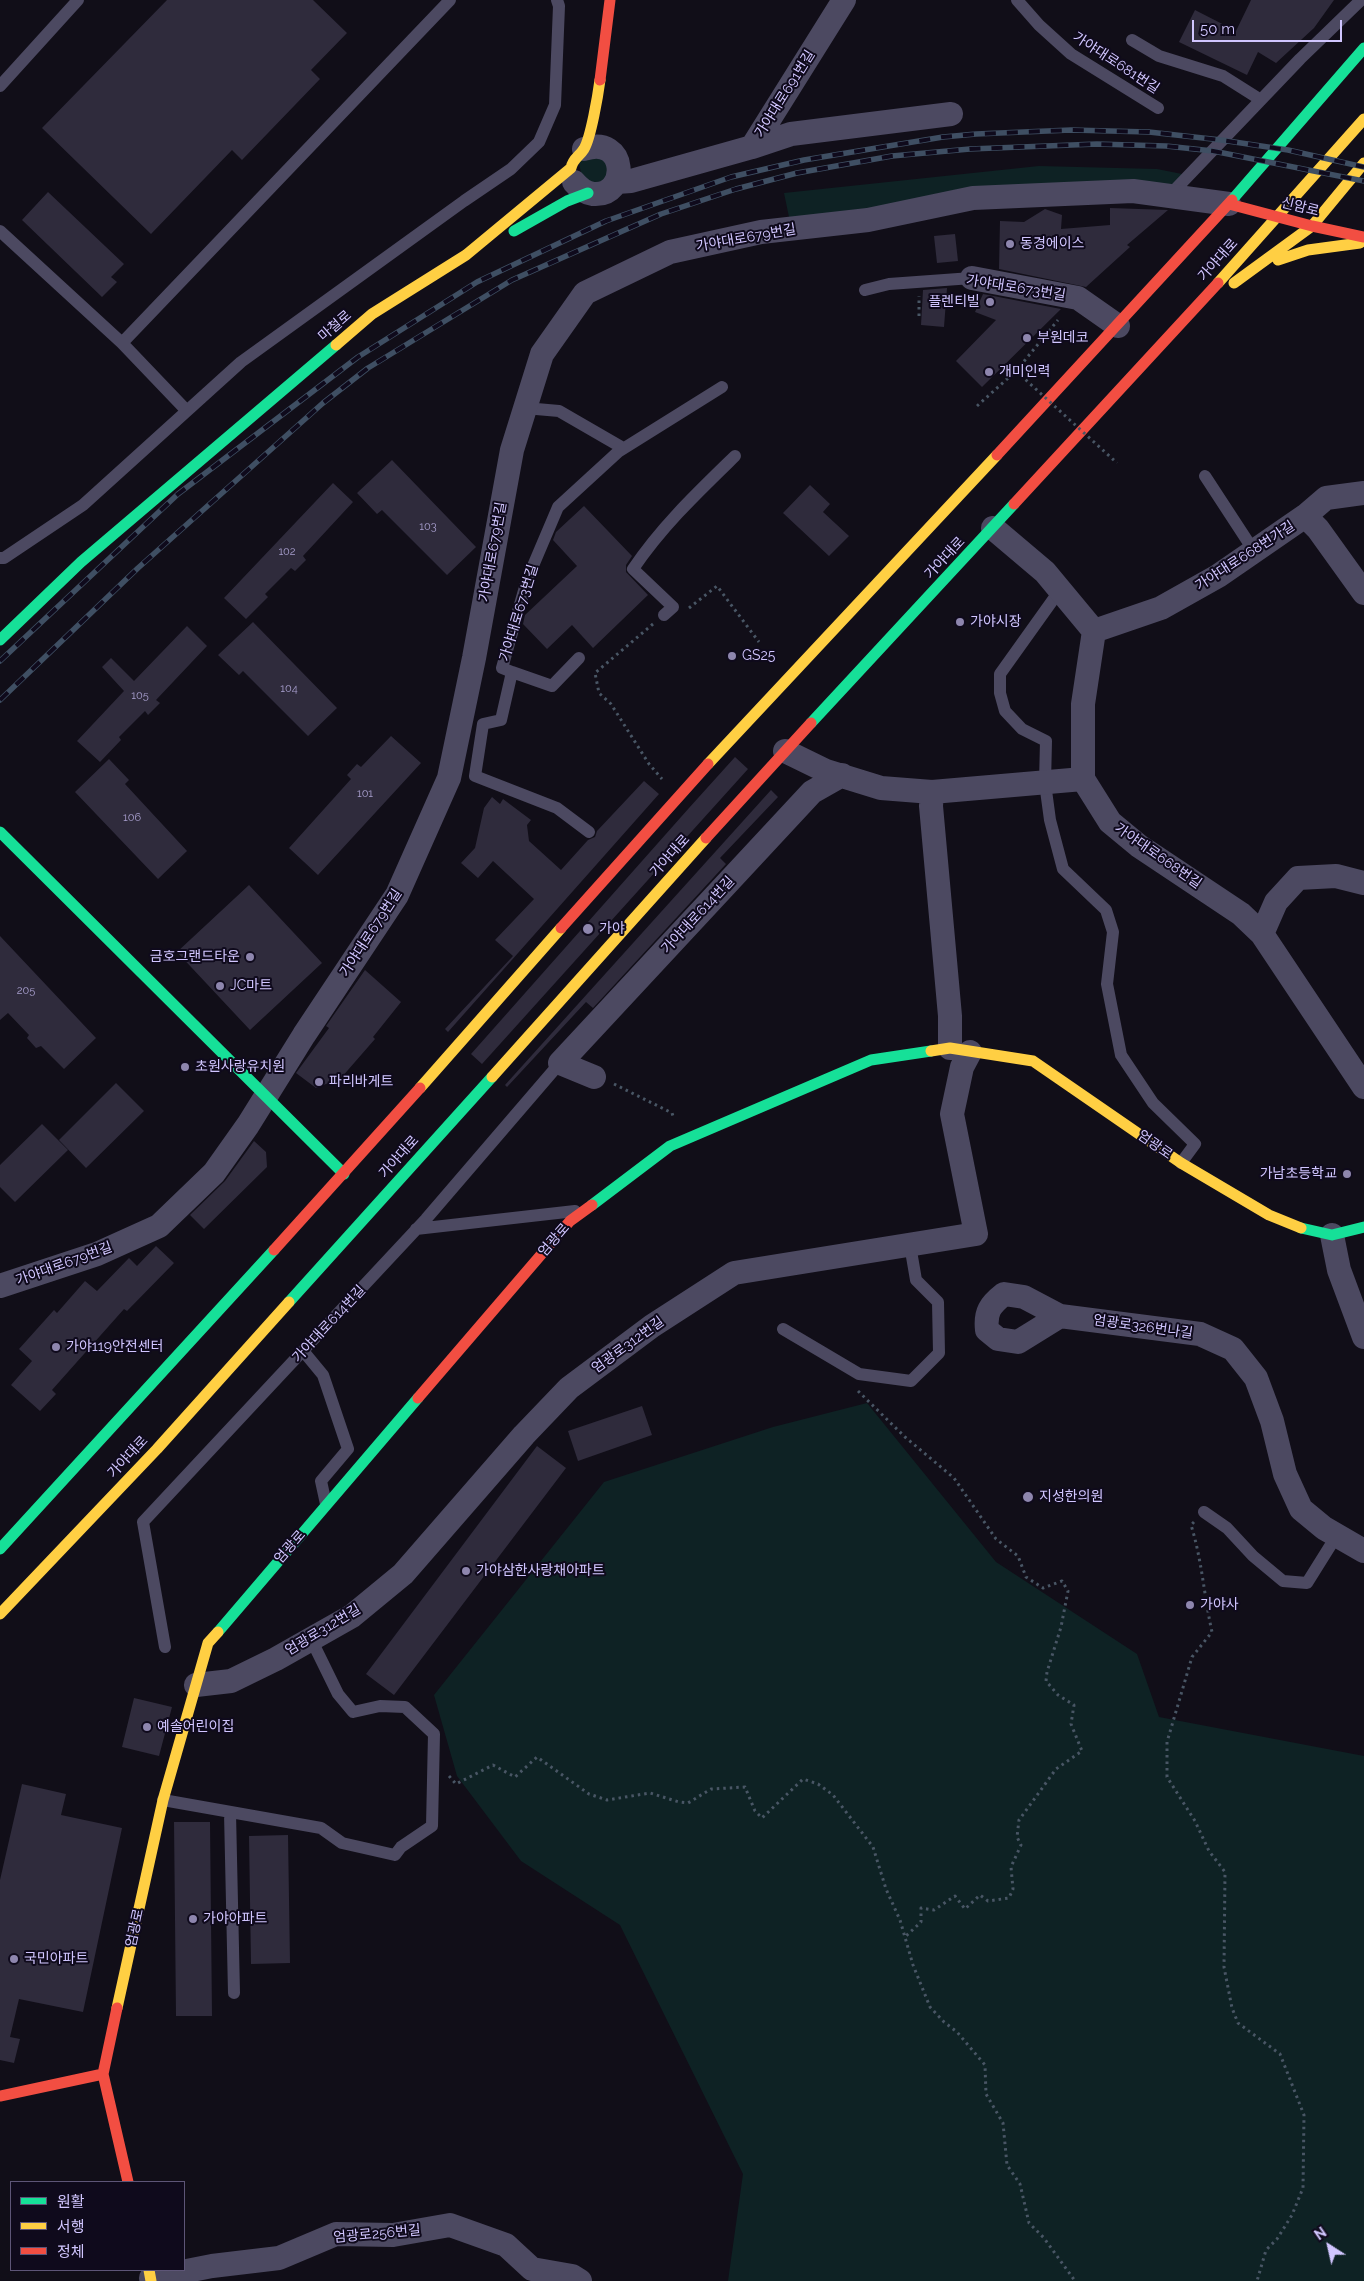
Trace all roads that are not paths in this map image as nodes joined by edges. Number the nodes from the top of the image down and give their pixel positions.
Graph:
1 (78, 0) edge
2 (450, 0) edge
3 (557, 0) edge
4 (610, 0) edge
5 (844, 0) edge
6 (1017, 0) edge
7 (1361, 0) edge
8 (1132, 40) dead end
9 (1364, 48) edge
10 (1337, 81) junction
11 (0, 86) edge
12 (1336, 96) dead end
13 (1261, 100) junction
14 (1158, 108) dead end
15 (1364, 111) edge
16 (952, 114) dead end
17 (1352, 116) dead end
18 (1364, 119) edge
19 (752, 146) junction
20 (584, 149) junction
21 (1364, 163) edge
22 (571, 168) junction
23 (617, 182) junction
24 (588, 193) junction
25 (1169, 196) junction
26 (1229, 204) junction
27 (1277, 217) junction
28 (1312, 226) junction
29 (0, 231) edge
30 (1364, 237) edge
31 (1364, 242) edge
32 (466, 255) junction
33 (1250, 270) junction
34 (972, 278) joint
35 (865, 290) dead end
36 (1181, 324) junction
37 (1118, 326) junction
38 (122, 343) junction
39 (722, 387) dead end
40 (525, 408) junction
41 (187, 411) junction
42 (623, 448) junction
43 (735, 456) dead end
44 (1205, 476) dead end
45 (1364, 493) edge
46 (1305, 516) junction
47 (993, 528) junction
48 (1254, 551) junction
49 (0, 558) edge
50 (1060, 590) junction
51 (1364, 593) edge
52 (664, 614) road end
53 (1094, 630) junction
54 (0, 640) edge
55 (579, 658) dead end
56 (512, 672) junction
57 (785, 751) junction
58 (842, 776) junction
59 (1083, 779) junction
60 (1045, 783) junction
61 (932, 792) junction
62 (0, 832) edge
63 (589, 832) dead end
64 (1364, 883) edge
65 (117, 929) dead end
66 (1262, 934) junction
67 (97, 947) dead end
68 (134, 963) junction
69 (960, 1050) junction
70 (560, 1063) junction
71 (594, 1077) road end
72 (1364, 1086) edge
73 (266, 1098) junction
74 (1181, 1163) junction
75 (344, 1174) junction
76 (584, 1210) junction
77 (1353, 1228) edge
78 (416, 1229) junction
79 (910, 1245) junction
80 (0, 1286) edge
81 (1060, 1316) junction
82 (783, 1329) dead end
83 (1364, 1336) edge
84 (304, 1352) junction
85 (326, 1505) junction
86 (1204, 1512) road end
87 (1337, 1535) junction
88 (0, 1549) edge
89 (1364, 1551) edge
90 (0, 1614) edge
91 (311, 1639) junction
92 (165, 1647) dead end
93 (196, 1685) junction
94 (163, 1800) junction
95 (230, 1813) junction
96 (234, 1993) dead end
97 (103, 2074) junction
98 (0, 2096) edge
99 (128, 2181) edge
100 (212, 2266) junction
101 (185, 2270) edge
102 (181, 2271) edge
103 (532, 2275) edge
104 (150, 2276) edge
105 (236, 2281) edge
106 (580, 2281) edge

1 - 11 lane
2 - 38 lane
3 - 41 lane
4 - 20 main road, 마철로
5 - 19 street, 가야대로691번길
6 - 14 lane, 가야대로681번길
7 - 13 lane
8 - 13 lane
9 - 10 main road
10 - 12 main road
10 - 26 main road
13 - 25 lane
15 - 17 main road
16 - 19 street
18 - 27 main road, 가야대로
19 - 23 street, 가야대로691번길
20 - 22 main road, 마철로
20 - 23 street
21 - 28 main road
22 - 24 street
22 - 32 main road, 마철로
23 - 24 street
24 - 32 main road
25 - 26 street, 가야대로679번길
25 - 40 street, 가야대로679번길
26 - 27 main road, 신암로
26 - 37 main road
27 - 28 main road, 신암로
27 - 36 main road, 가야대로
28 - 30 main road, 신암로
28 - 33 main road
29 - 38 lane
31 - 33 main road
32 - 54 main road, 마철로
33 - 36 main road
34 - 35 lane, 가야대로673번길
34 - 37 street, 가야대로673번길
36 - 47 main road, 가야대로
37 - 75 main road
38 - 41 lane
39 - 42 lane, 가야대로673번길
40 - 42 lane
40 - 73 street, 가야대로679번길
41 - 49 lane
42 - 56 lane, 가야대로673번길
43 - 52 lane
44 - 48 lane
45 - 46 street
46 - 48 street, 가야대로668번가길
46 - 51 street, 가야대로668번가길
47 - 50 street
47 - 57 main road, 가야대로
48 - 53 street, 가야대로668번가길
50 - 53 street
50 - 60 lane
53 - 59 street
55 - 56 lane
56 - 63 lane, 가야대로673번길
57 - 58 street
57 - 90 main road, 가야대로
58 - 61 street
58 - 70 street, 가야대로614번길
59 - 60 street
59 - 66 street, 가야대로668번길
60 - 61 street
60 - 74 lane
61 - 69 street
62 - 68 main road
64 - 66 street
65 - 68 main road
66 - 72 street, 가야대로668번길
67 - 68 main road
68 - 73 main road
69 - 74 main road, 엄광로
69 - 76 main road, 엄광로
69 - 79 street, 엄광로312번길
70 - 71 street
70 - 78 lane, 가야대로614번길
73 - 75 main road
73 - 80 street, 가야대로679번길
74 - 77 main road, 엄광로
75 - 88 main road
76 - 78 lane
76 - 85 main road, 엄광로
77 - 83 street
78 - 84 lane, 가야대로614번길
79 - 82 lane
79 - 91 street, 엄광로312번길
81 - 81 street, 엄광로326번나길
81 - 87 street, 엄광로326번나길
84 - 85 lane
84 - 92 lane, 가야대로614번길
85 - 93 main road, 엄광로
86 - 87 lane
87 - 89 street, 엄광로326번나길
91 - 93 street, 엄광로312번길
91 - 95 lane
93 - 94 main road, 엄광로
94 - 95 lane
94 - 97 main road, 엄광로
95 - 96 lane
97 - 98 main road
97 - 99 main road, 엄광로
100 - 101 street, 엄광로256번길
100 - 103 street, 엄광로256번길
100 - 105 street
102 - 104 street, 엄광로256번길
103 - 106 street, 엄광로256번길

